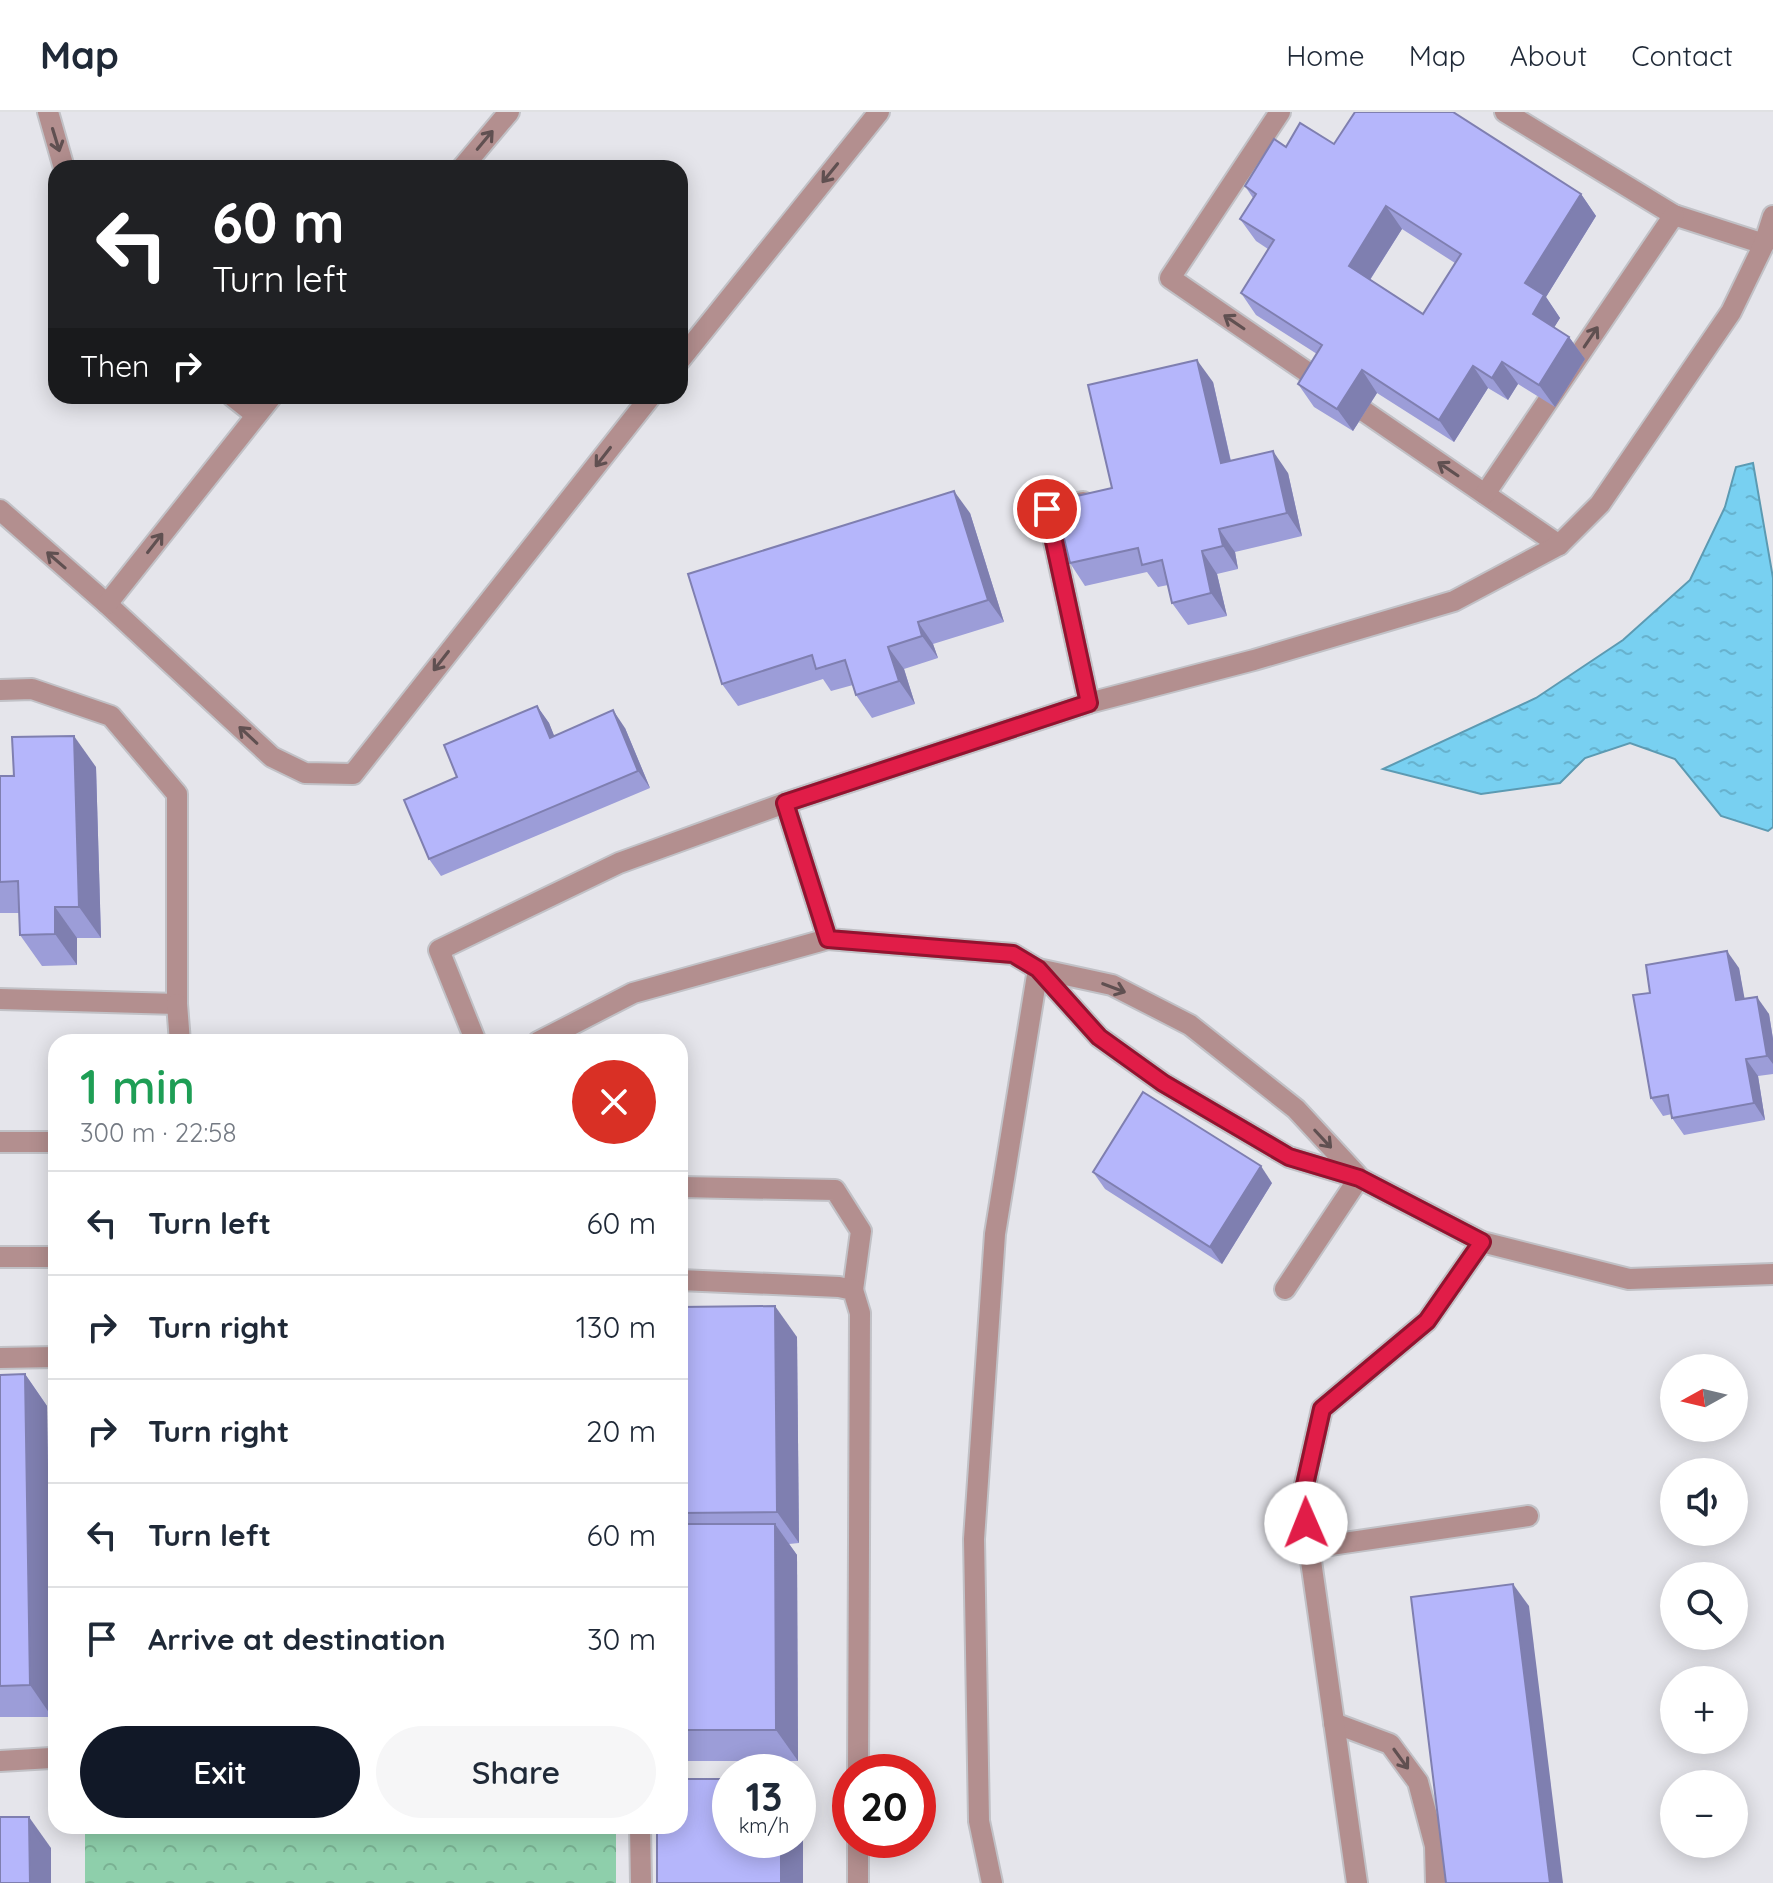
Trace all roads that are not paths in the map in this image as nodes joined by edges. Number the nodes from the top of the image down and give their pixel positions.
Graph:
1 (48, 112) edge
2 (509, 112) edge
3 (879, 112) edge
4 (1280, 112) edge
5 (1505, 112) edge
6 (62, 160) edge
7 (469, 160) edge
8 (1674, 215) junction
9 (1773, 216) edge
10 (1764, 244) junction
11 (688, 350) edge
12 (242, 404) edge
13 (265, 404) edge
14 (645, 404) edge
15 (256, 415) junction
16 (1485, 494) junction
17 (1102, 499) edge
18 (0, 510) edge
19 (1559, 545) junction
20 (107, 604) junction
21 (0, 690) edge
22 (1089, 703) junction
23 (785, 803) junction
24 (828, 939) junction
25 (1038, 969) junction
26 (0, 999) edge
27 (177, 1004) junction
28 (179, 1034) edge
29 (473, 1034) edge
30 (554, 1034) edge
31 (0, 1142) edge
32 (48, 1142) edge
33 (1359, 1178) junction
34 (688, 1187) edge
35 (1482, 1242) junction
36 (0, 1257) edge
37 (48, 1257) edge
38 (1773, 1274) edge
39 (688, 1280) edge
40 (1285, 1289) dead end
41 (853, 1290) junction
42 (48, 1357) edge
43 (0, 1358) edge
44 (1528, 1516) dead end
45 (1310, 1548) junction
46 (1334, 1723) junction
47 (858, 1754) edge
48 (48, 1758) edge
49 (0, 1761) edge
50 (640, 1834) edge
51 (858, 1858) edge
52 (641, 1883) edge
53 (858, 1883) edge
54 (992, 1883) edge
55 (1357, 1883) edge
56 (1436, 1883) edge

1 -> 6 street
7 -> 2 street
3 -> 11 street
16 -> 4 street
5 - 8 street
8 - 10 street
16 -> 8 street
9 - 10 street
10 - 19 street
12 - 15 street
13 - 15 street
14 -> 20 street
20 -> 15 street
16 - 19 street
17 - 22 street
20 -> 18 street
19 - 22 street
21 - 27 street
22 - 23 street
23 - 24 street
23 - 29 street
24 - 25 street
24 - 30 street
25 - 33 street
25 -> 33 street
25 - 54 street
26 - 27 street
27 - 28 street
31 - 32 street
33 - 35 street
33 - 40 street
34 - 41 street
35 - 38 street
35 - 45 street
36 - 37 street
39 - 41 street
41 - 47 street
42 - 43 street
44 - 45 street
45 - 46 street
46 - 55 street
46 -> 56 street
48 - 49 street
50 - 52 street
51 - 53 street

